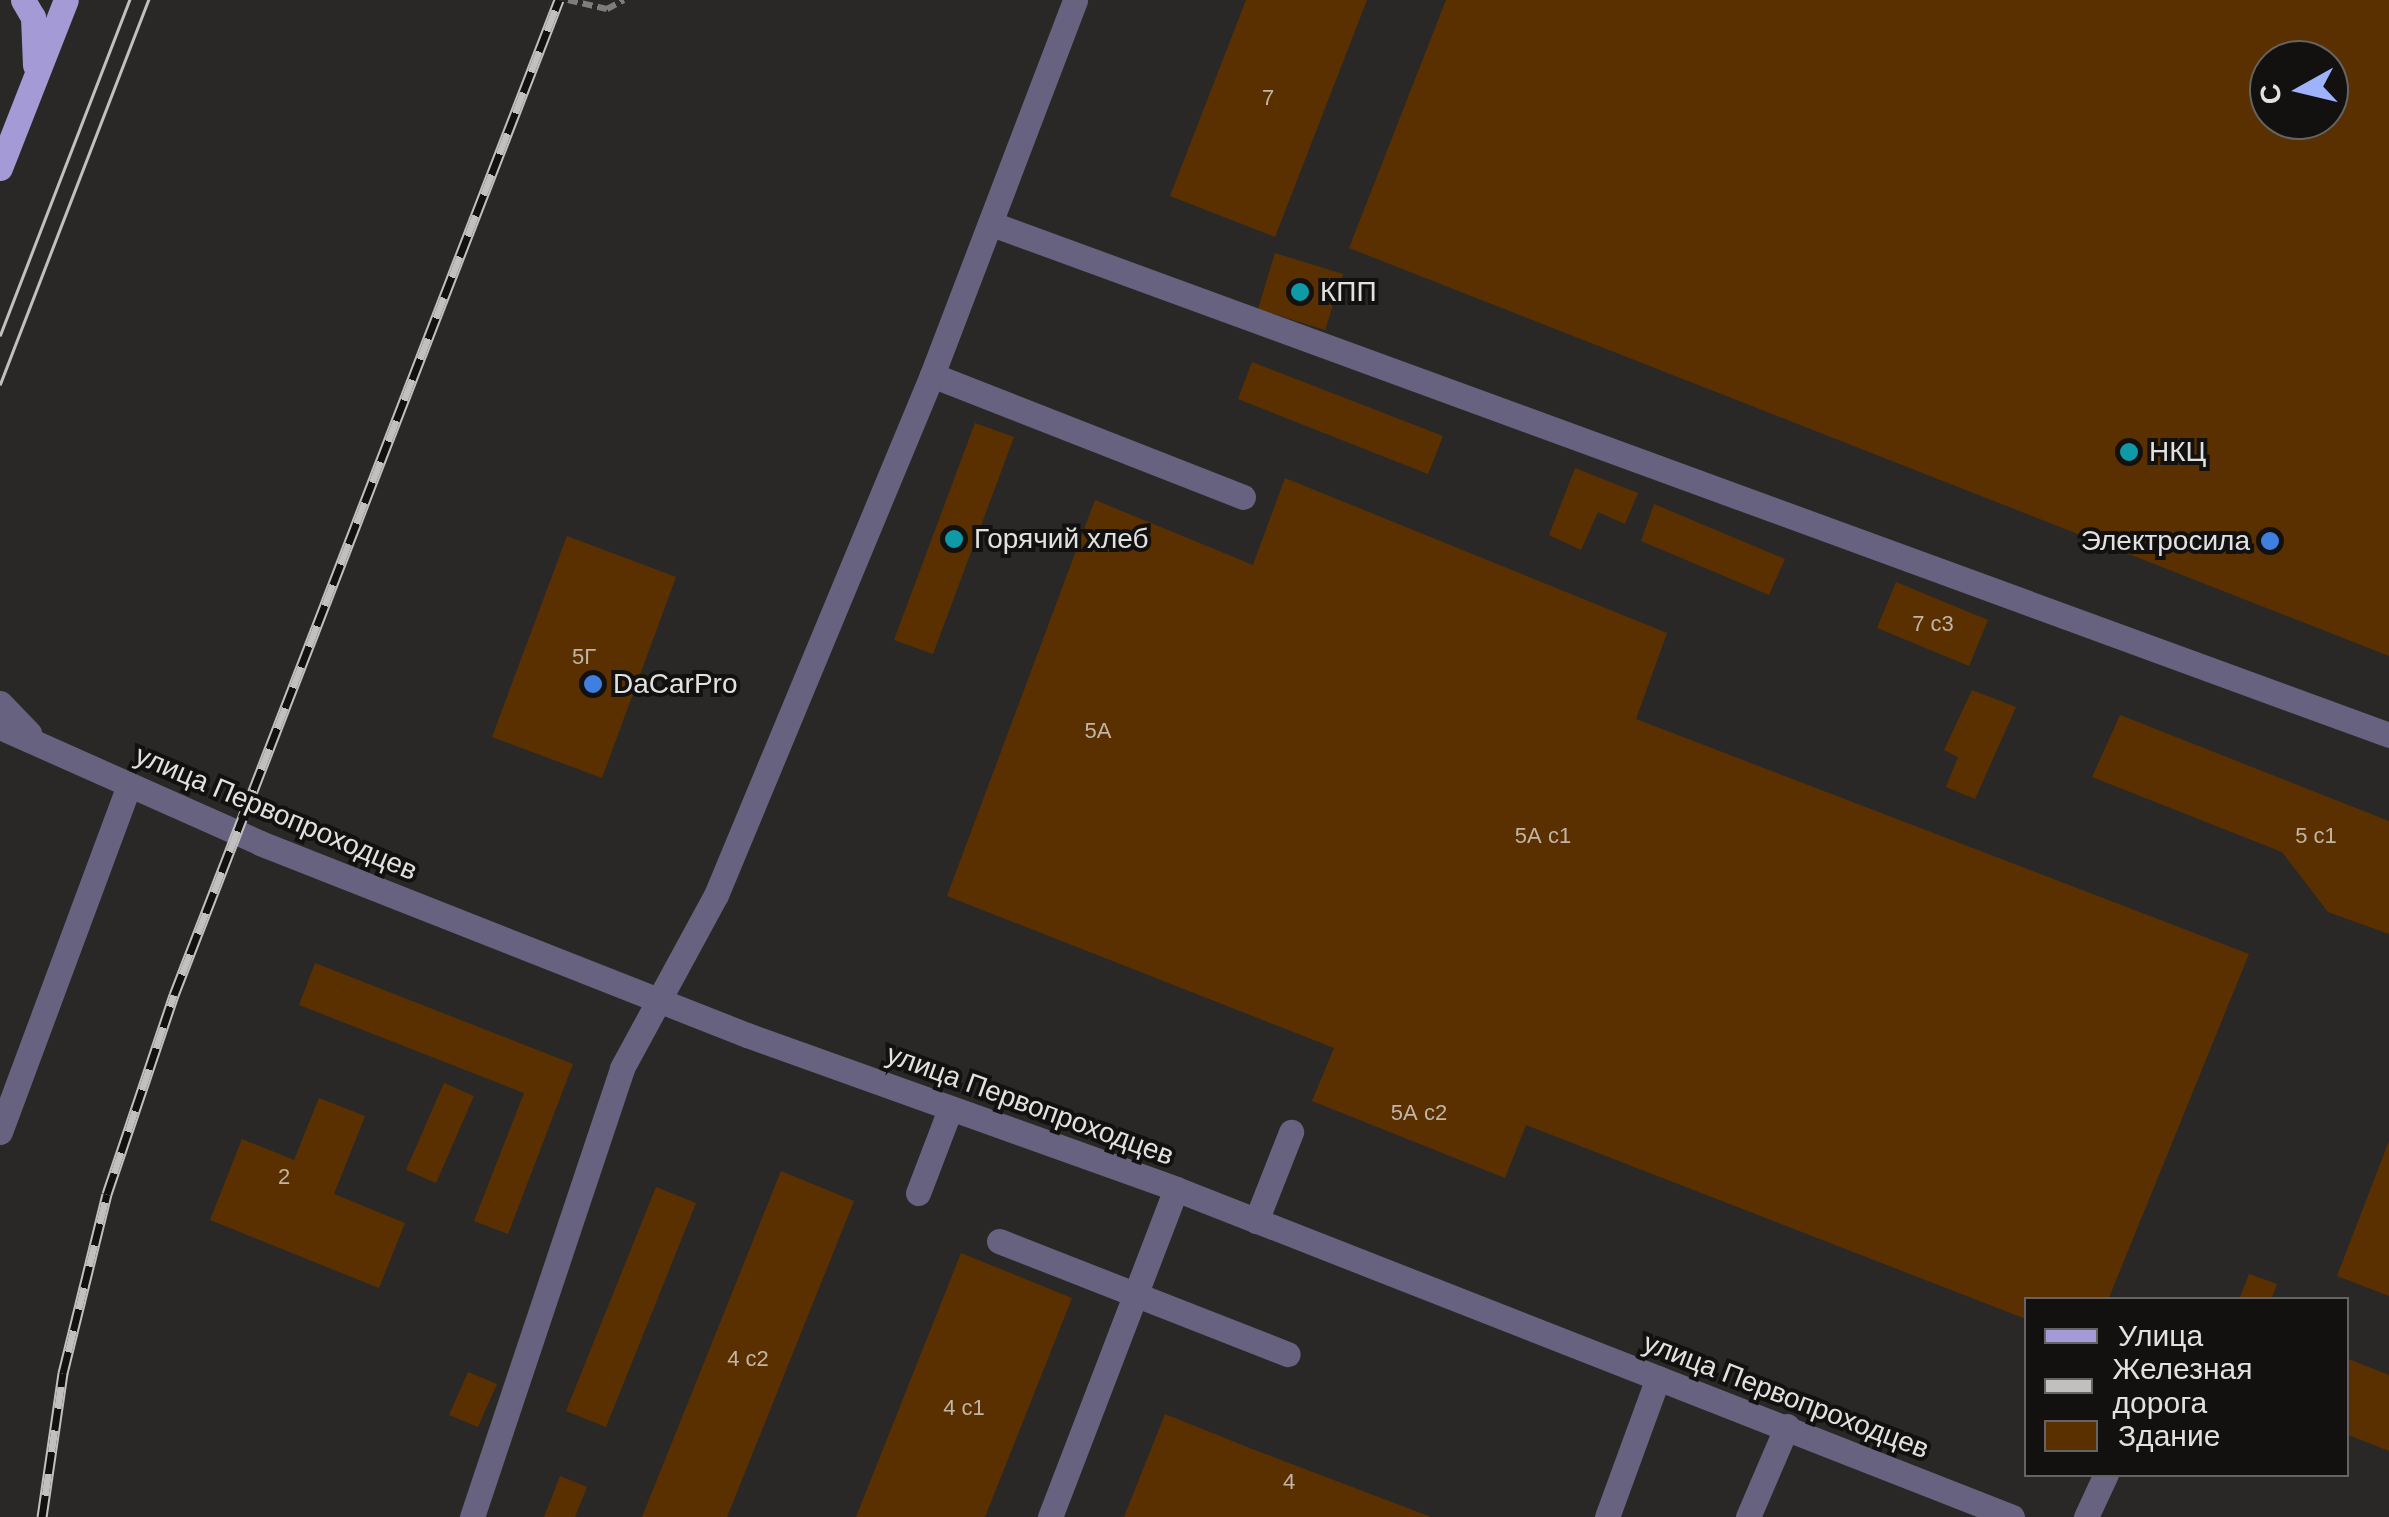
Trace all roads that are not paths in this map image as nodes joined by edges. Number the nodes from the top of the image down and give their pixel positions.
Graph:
1 (23, 0) edge
2 (66, 0) edge
3 (1075, 0) edge
4 (36, 76) junction
5 (0, 168) edge
6 (992, 224) junction
7 (932, 375) junction
8 (1242, 497) dead end
9 (0, 703) edge
10 (0, 727) edge
11 (2389, 735) edge
12 (33, 736) junction
13 (129, 785) junction
14 (660, 1000) junction
15 (950, 1108) junction
16 (0, 1132) edge
17 (1291, 1132) dead end
18 (1176, 1189) junction
19 (918, 1193) dead end
20 (1256, 1221) junction
21 (999, 1241) dead end
22 (1134, 1293) junction
23 (1288, 1354) dead end
24 (1658, 1378) junction
25 (1786, 1426) junction
26 (2105, 1477) edge
27 (472, 1517) edge
28 (1050, 1517) edge
29 (1607, 1517) edge
30 (1748, 1517) edge
31 (2012, 1517) edge
32 (2086, 1517) edge

1 - 4 main road
2 - 4 main road
3 - 6 street
4 - 5 main road
6 - 7 street
6 - 11 street
7 - 8 street
7 - 14 street
9 - 12 street, улица Первопроходцев
10 - 12 street, улица Первопроходцев
12 - 13 street, улица Первопроходцев
13 - 14 street, улица Первопроходцев
13 - 16 street
14 - 15 street, улица Первопроходцев
14 - 27 street
15 - 18 street, улица Первопроходцев
15 - 19 street
17 - 20 street
18 - 20 street, улица Первопроходцев
18 - 22 street
20 - 24 street, улица Первопроходцев
21 - 22 street
22 - 23 street
22 - 28 street
24 - 25 street, улица Первопроходцев
24 - 29 street
25 - 30 street
25 - 31 street, улица Первопроходцев
26 - 32 street

